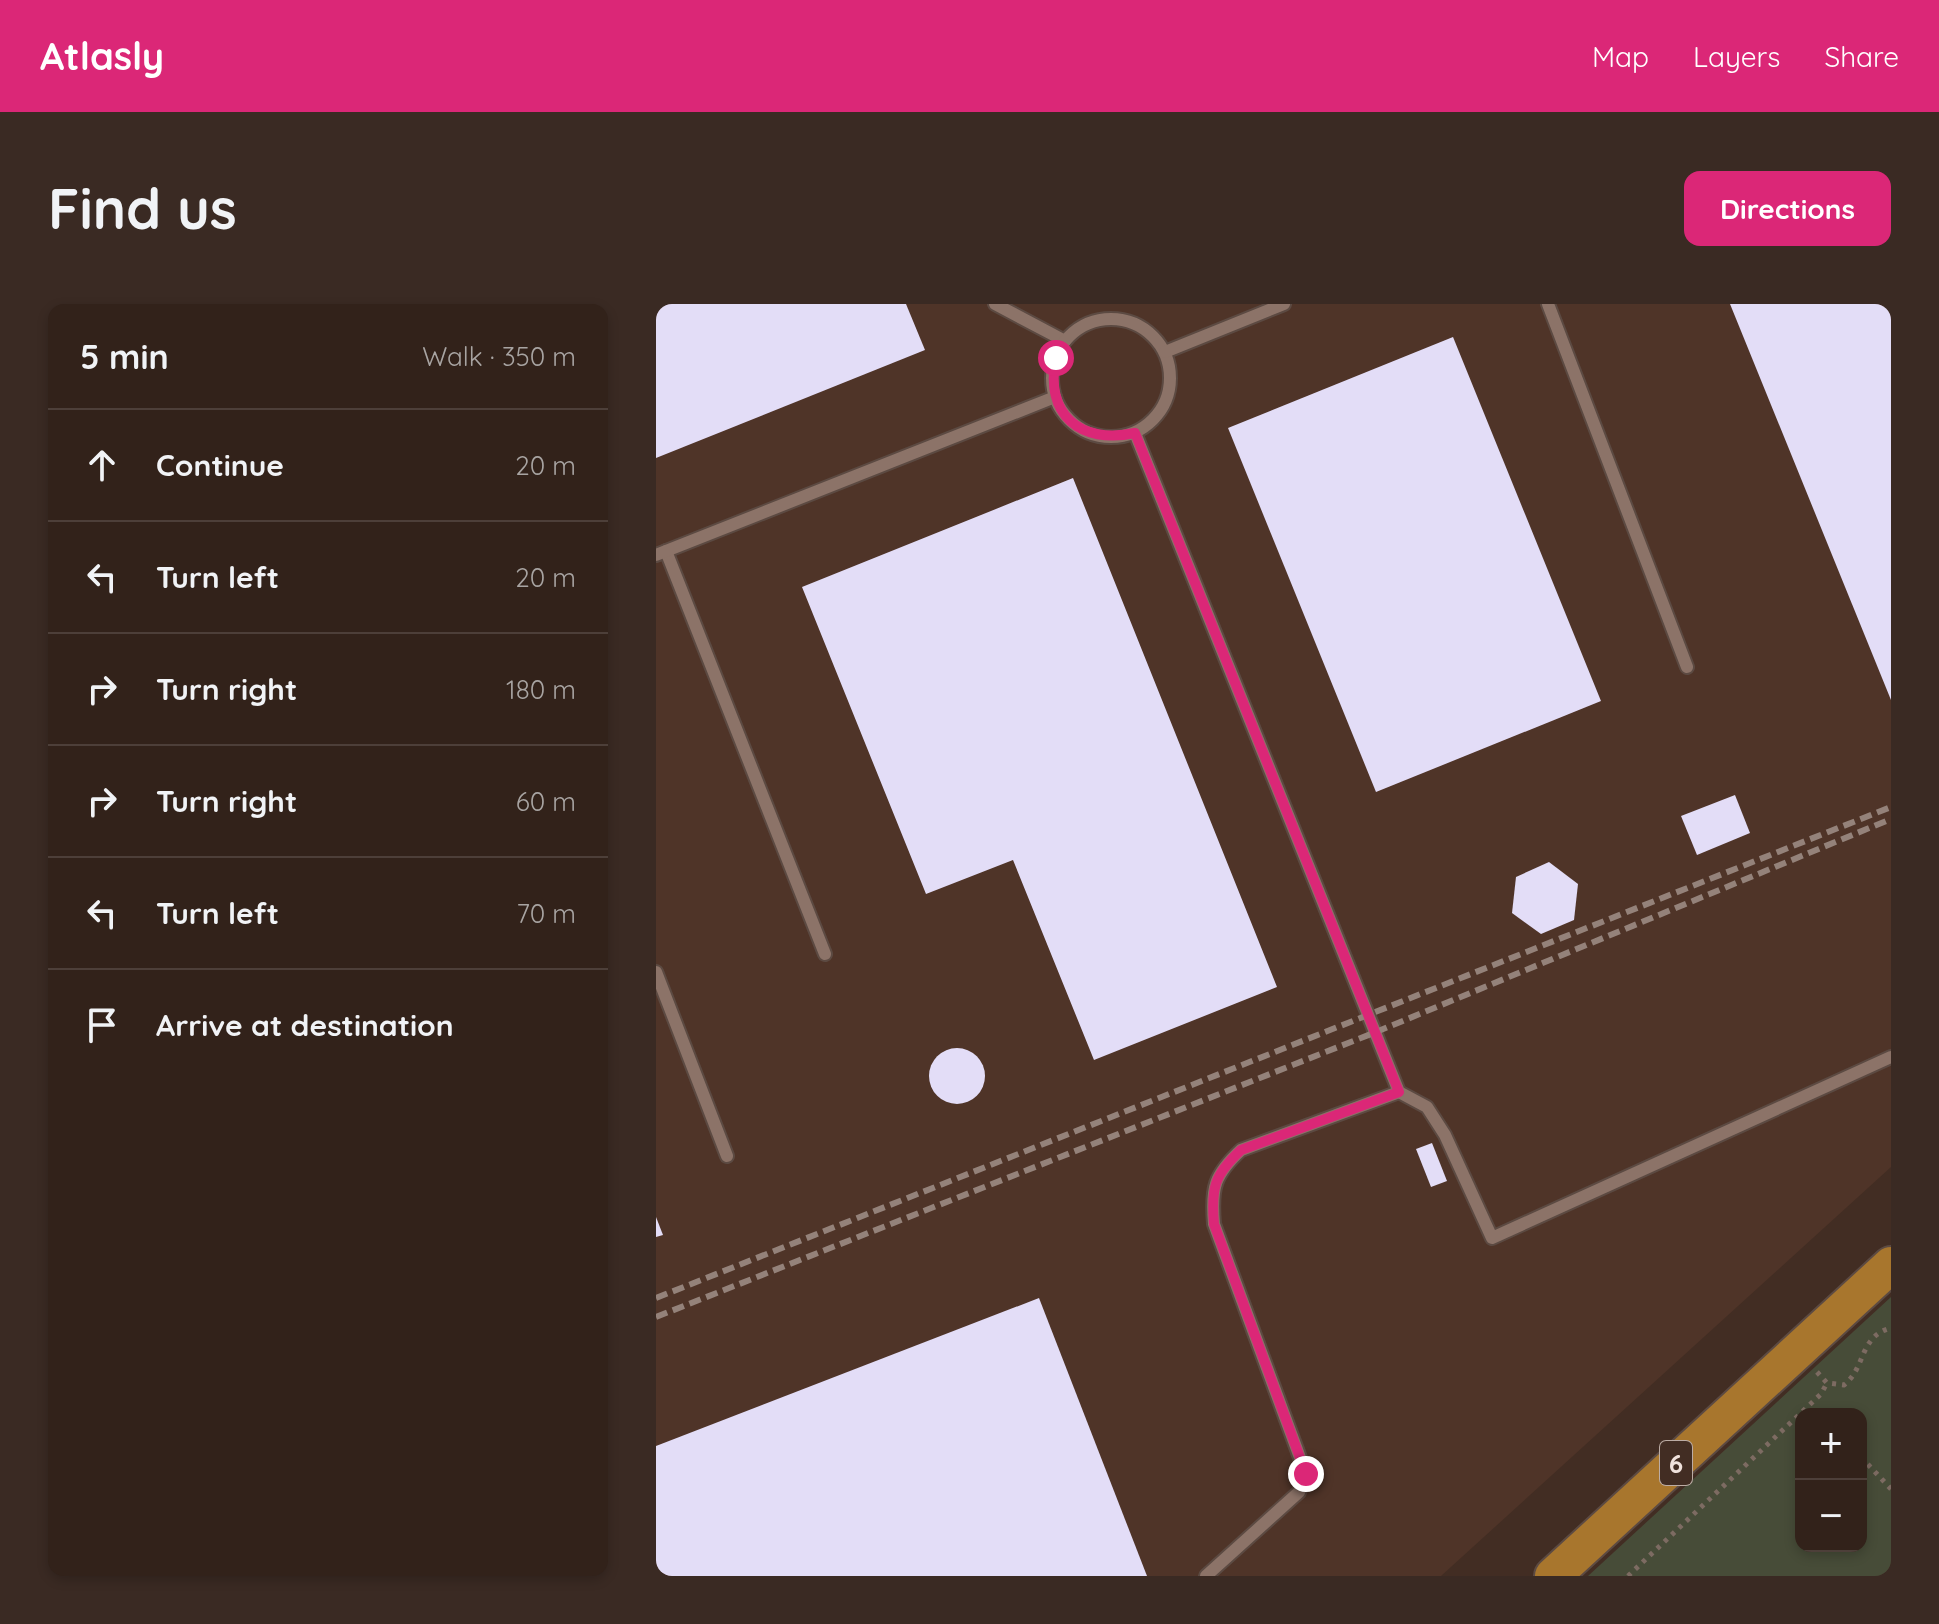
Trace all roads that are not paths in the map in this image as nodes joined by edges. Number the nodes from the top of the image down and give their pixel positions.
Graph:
1 (995, 304) edge
2 (1122, 304) edge
3 (1284, 304) edge
4 (1548, 304) edge
5 (1118, 320) junction
6 (1065, 341) junction
7 (1165, 352) junction
8 (1055, 397) junction
9 (1135, 433) junction
10 (661, 553) edge
11 (1687, 667) dead end
12 (825, 954) dead end
13 (656, 972) edge
14 (1891, 1057) edge
15 (1399, 1092) junction
16 (727, 1156) dead end
17 (1891, 1265) edge
18 (1206, 1576) edge
19 (1553, 1576) edge

1 - 6 lane
2 - 5 lane
3 - 7 lane
4 - 11 lane
5 - 6 lane
5 - 7 lane
6 - 8 lane
7 - 9 lane
8 - 9 lane
8 - 10 lane
9 - 15 lane
10 - 12 lane
13 - 16 lane
14 - 15 lane
15 - 18 lane
17 - 19 main road, 6

